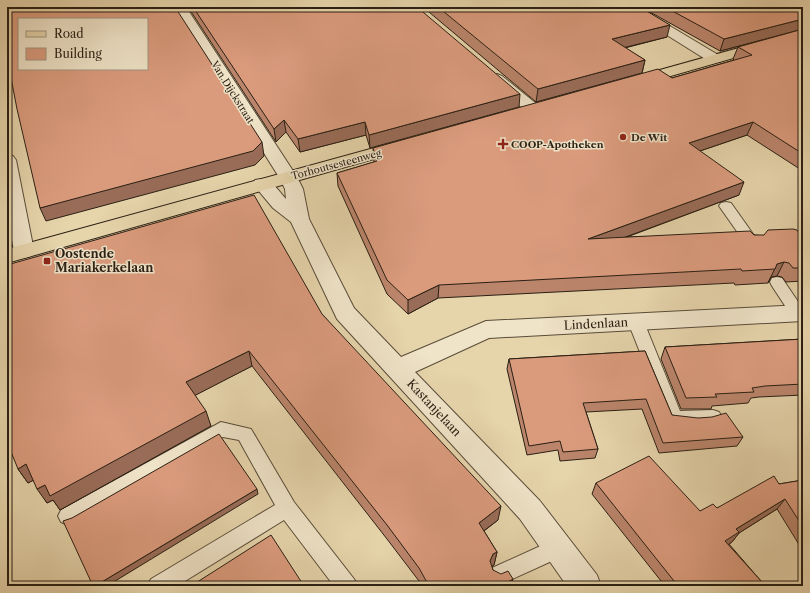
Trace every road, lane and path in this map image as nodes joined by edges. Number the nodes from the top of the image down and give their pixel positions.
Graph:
1 (179, 7) edge
2 (629, 7) edge
3 (803, 34) edge
4 (715, 59) junction
5 (484, 68) edge
6 (624, 84) edge
7 (533, 109) edge
8 (419, 141) edge
9 (7, 160) edge
10 (288, 177) junction
11 (262, 184) junction
12 (726, 206) edge
13 (299, 219) junction
14 (753, 244) edge
15 (15, 254) edge
16 (777, 282) edge
17 (801, 314) edge
18 (636, 322) junction
19 (398, 369) junction
20 (713, 417) edge
21 (287, 508) junction
22 (68, 516) dead end
23 (558, 548) junction
24 (499, 575) edge
25 (158, 586) edge
26 (347, 586) edge
27 (586, 586) edge

1 - 10 street, Van Dijckstraat
2 - 4 street
3 - 4 main road
4 - 6 main road
5 - 7 street
8 - 10 main road, Torhoutsesteenweg
9 - 15 street
10 - 11 main road, Torhoutsesteenweg
10 - 13 street, Kastanjelaan
11 - 13 street, Kastanjelaan
11 - 15 main road, Torhoutsesteenweg
12 - 14 lane
13 - 19 street, Kastanjelaan
16 - 17 lane
17 - 18 street, Lindenlaan
18 - 19 street, Lindenlaan
18 - 20 lane
19 - 23 street, Kastanjelaan
21 - 22 lane
21 - 25 lane
21 - 26 lane
23 - 24 lane
23 - 27 street, Kastanjelaan

